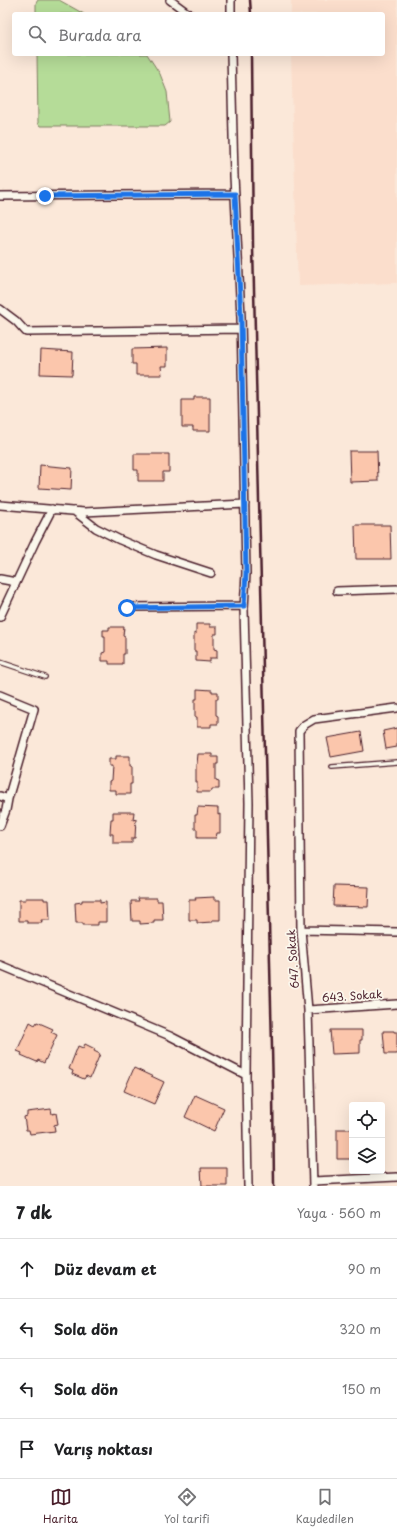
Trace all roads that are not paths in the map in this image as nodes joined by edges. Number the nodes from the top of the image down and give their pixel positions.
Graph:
1 (170, 0) edge
2 (230, 0) edge
3 (186, 12) edge
4 (231, 12) edge
5 (231, 56) edge
6 (235, 194) junction
7 (0, 196) edge
8 (0, 309) edge
9 (241, 329) junction
10 (245, 504) junction
11 (0, 505) edge
12 (52, 509) junction
13 (74, 511) junction
14 (211, 573) dead end
15 (0, 579) edge
16 (16, 582) junction
17 (397, 589) edge
18 (336, 591) dead end
19 (244, 606) junction
20 (127, 608) dead end
21 (2, 610) edge
22 (0, 617) edge
23 (0, 662) edge
24 (45, 677) dead end
25 (0, 695) edge
26 (397, 708) edge
27 (397, 762) edge
28 (332, 767) dead end
29 (0, 796) edge
30 (8, 799) junction
31 (0, 826) edge
32 (301, 930) junction
33 (397, 932) edge
34 (0, 965) edge
35 (397, 1004) edge
36 (308, 1010) junction
37 (246, 1075) junction
38 (397, 1177) edge
39 (313, 1184) edge
40 (248, 1186) edge

1 - 3 street
2 - 4 street
5 - 6 street
6 - 7 street
6 - 9 street
8 - 9 street
9 - 10 street
10 - 13 street
10 - 19 street
11 - 12 street
12 - 13 street
12 - 16 street
13 - 14 street
15 - 16 street
16 - 21 street
17 - 18 street
19 - 20 street
19 - 37 street
21 - 22 street
23 - 24 lane
25 - 30 street
26 - 32 street, 647. Sokak
27 - 28 lane
29 - 30 street
30 - 31 street
32 - 33 street
32 - 36 street, 647. Sokak
34 - 37 street
35 - 36 street, 643. Sokak
36 - 39 street, 647. Sokak
37 - 40 street
38 - 39 street

